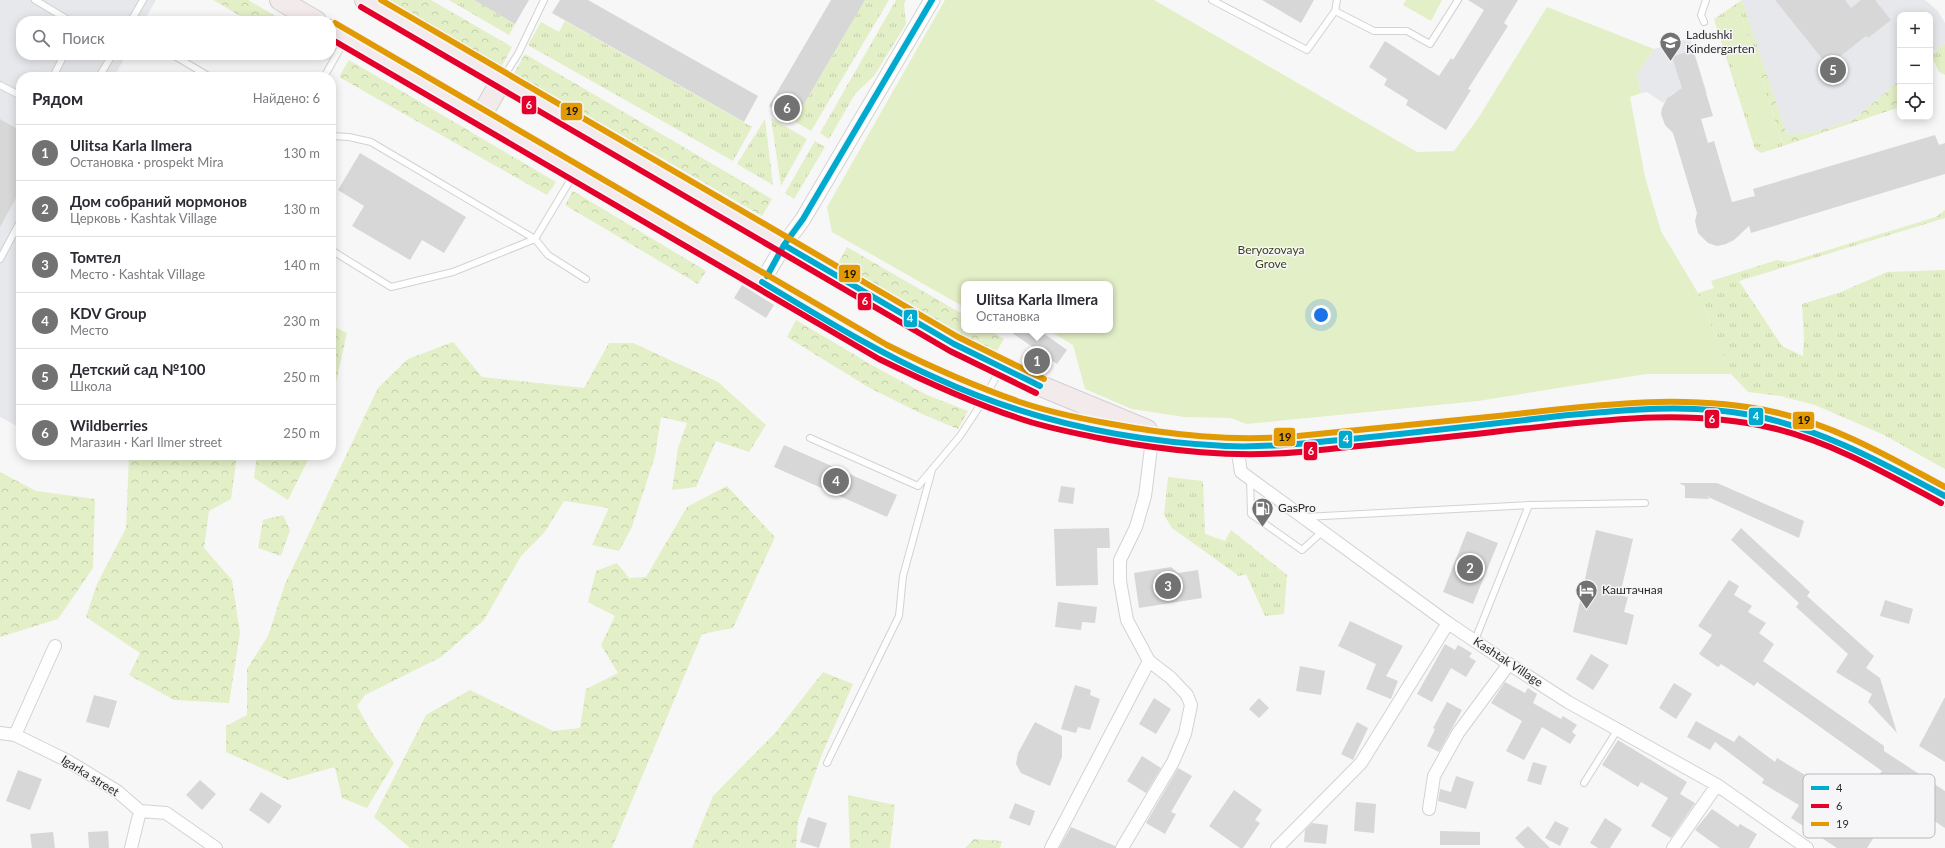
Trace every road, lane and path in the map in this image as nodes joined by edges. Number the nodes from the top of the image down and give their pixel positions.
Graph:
1 (35, 0) edge
2 (143, 0) edge
3 (280, 0) edge
4 (365, 0) edge
5 (544, 0) edge
6 (932, 0) edge
7 (1212, 0) edge
8 (1337, 0) edge
9 (1458, 0) edge
10 (1706, 0) edge
11 (1335, 11) junction
12 (62, 16) edge
13 (134, 16) edge
14 (307, 16) edge
15 (1704, 22) dead end
16 (339, 34) edge
17 (62, 60) edge
18 (109, 60) edge
19 (181, 60) edge
20 (330, 60) edge
21 (56, 72) edge
22 (102, 72) edge
23 (202, 72) edge
24 (326, 72) edge
25 (502, 79) junction
26 (0, 85) edge
27 (16, 93) edge
28 (480, 118) junction
29 (336, 136) edge
30 (575, 173) junction
31 (16, 229) edge
32 (535, 239) junction
33 (784, 245) junction
34 (336, 253) edge
35 (0, 259) edge
36 (586, 279) dead end
37 (762, 282) junction
38 (1001, 367) junction
39 (985, 398) junction
40 (810, 438) dead end
41 (1152, 440) junction
42 (1179, 443) junction
43 (1237, 447) junction
44 (932, 470) junction
45 (1250, 479) junction
46 (1945, 496) edge
47 (1645, 503) dead end
48 (1529, 505) junction
49 (1304, 517) junction
50 (1323, 531) junction
51 (1448, 622) junction
52 (1475, 640) junction
53 (55, 646) dead end
54 (1149, 661) junction
55 (1509, 664) junction
56 (1618, 729) junction
57 (0, 733) edge
58 (15, 735) junction
59 (827, 763) dead end
60 (1584, 783) dead end
61 (1717, 785) junction
62 (1429, 809) dead end
63 (140, 811) junction
64 (131, 848) edge
65 (216, 848) edge
66 (1051, 848) edge
67 (1122, 848) edge
68 (1277, 848) edge
69 (1672, 848) edge
70 (1807, 848) edge

1 - 12 lane
2 - 13 lane
3 - 14 main road
4 - 25 main road
5 - 25 lane
6 - 33 street
7 - 11 lane
8 - 11 lane
9 - 11 lane
10 - 15 lane
16 - 28 main road
17 - 21 lane
18 - 22 lane
19 - 23 lane
20 - 24 lane
25 - 28 main road
25 - 33 main road
26 - 27 lane
28 - 30 main road
29 - 32 lane
30 - 32 lane
30 - 37 main road
31 - 35 lane
32 - 34 lane
32 - 36 lane
33 - 37 street
33 - 38 main road
37 - 39 main road
38 - 39 lane
38 - 42 main road
39 - 41 main road
39 - 44 lane
40 - 44 lane
41 - 42 main road
41 - 54 street
42 - 43 main road
43 - 45 street, Kashtak Village
43 - 46 main road
44 - 59 lane
45 - 49 street, Kashtak Village
45 - 50 lane
47 - 48 lane
48 - 49 lane
48 - 52 lane
49 - 50 street, Kashtak Village
50 - 51 street, Kashtak Village
51 - 52 street, Kashtak Village
51 - 68 street
52 - 55 street, Kashtak Village
53 - 58 street
54 - 66 street
54 - 67 street
55 - 56 street, Kashtak Village
55 - 62 street
56 - 60 lane
56 - 61 street, Kashtak Village
57 - 58 street, Igarka street
58 - 63 street, Igarka street
61 - 69 street
61 - 70 street, Kashtak Village
63 - 64 street
63 - 65 street

